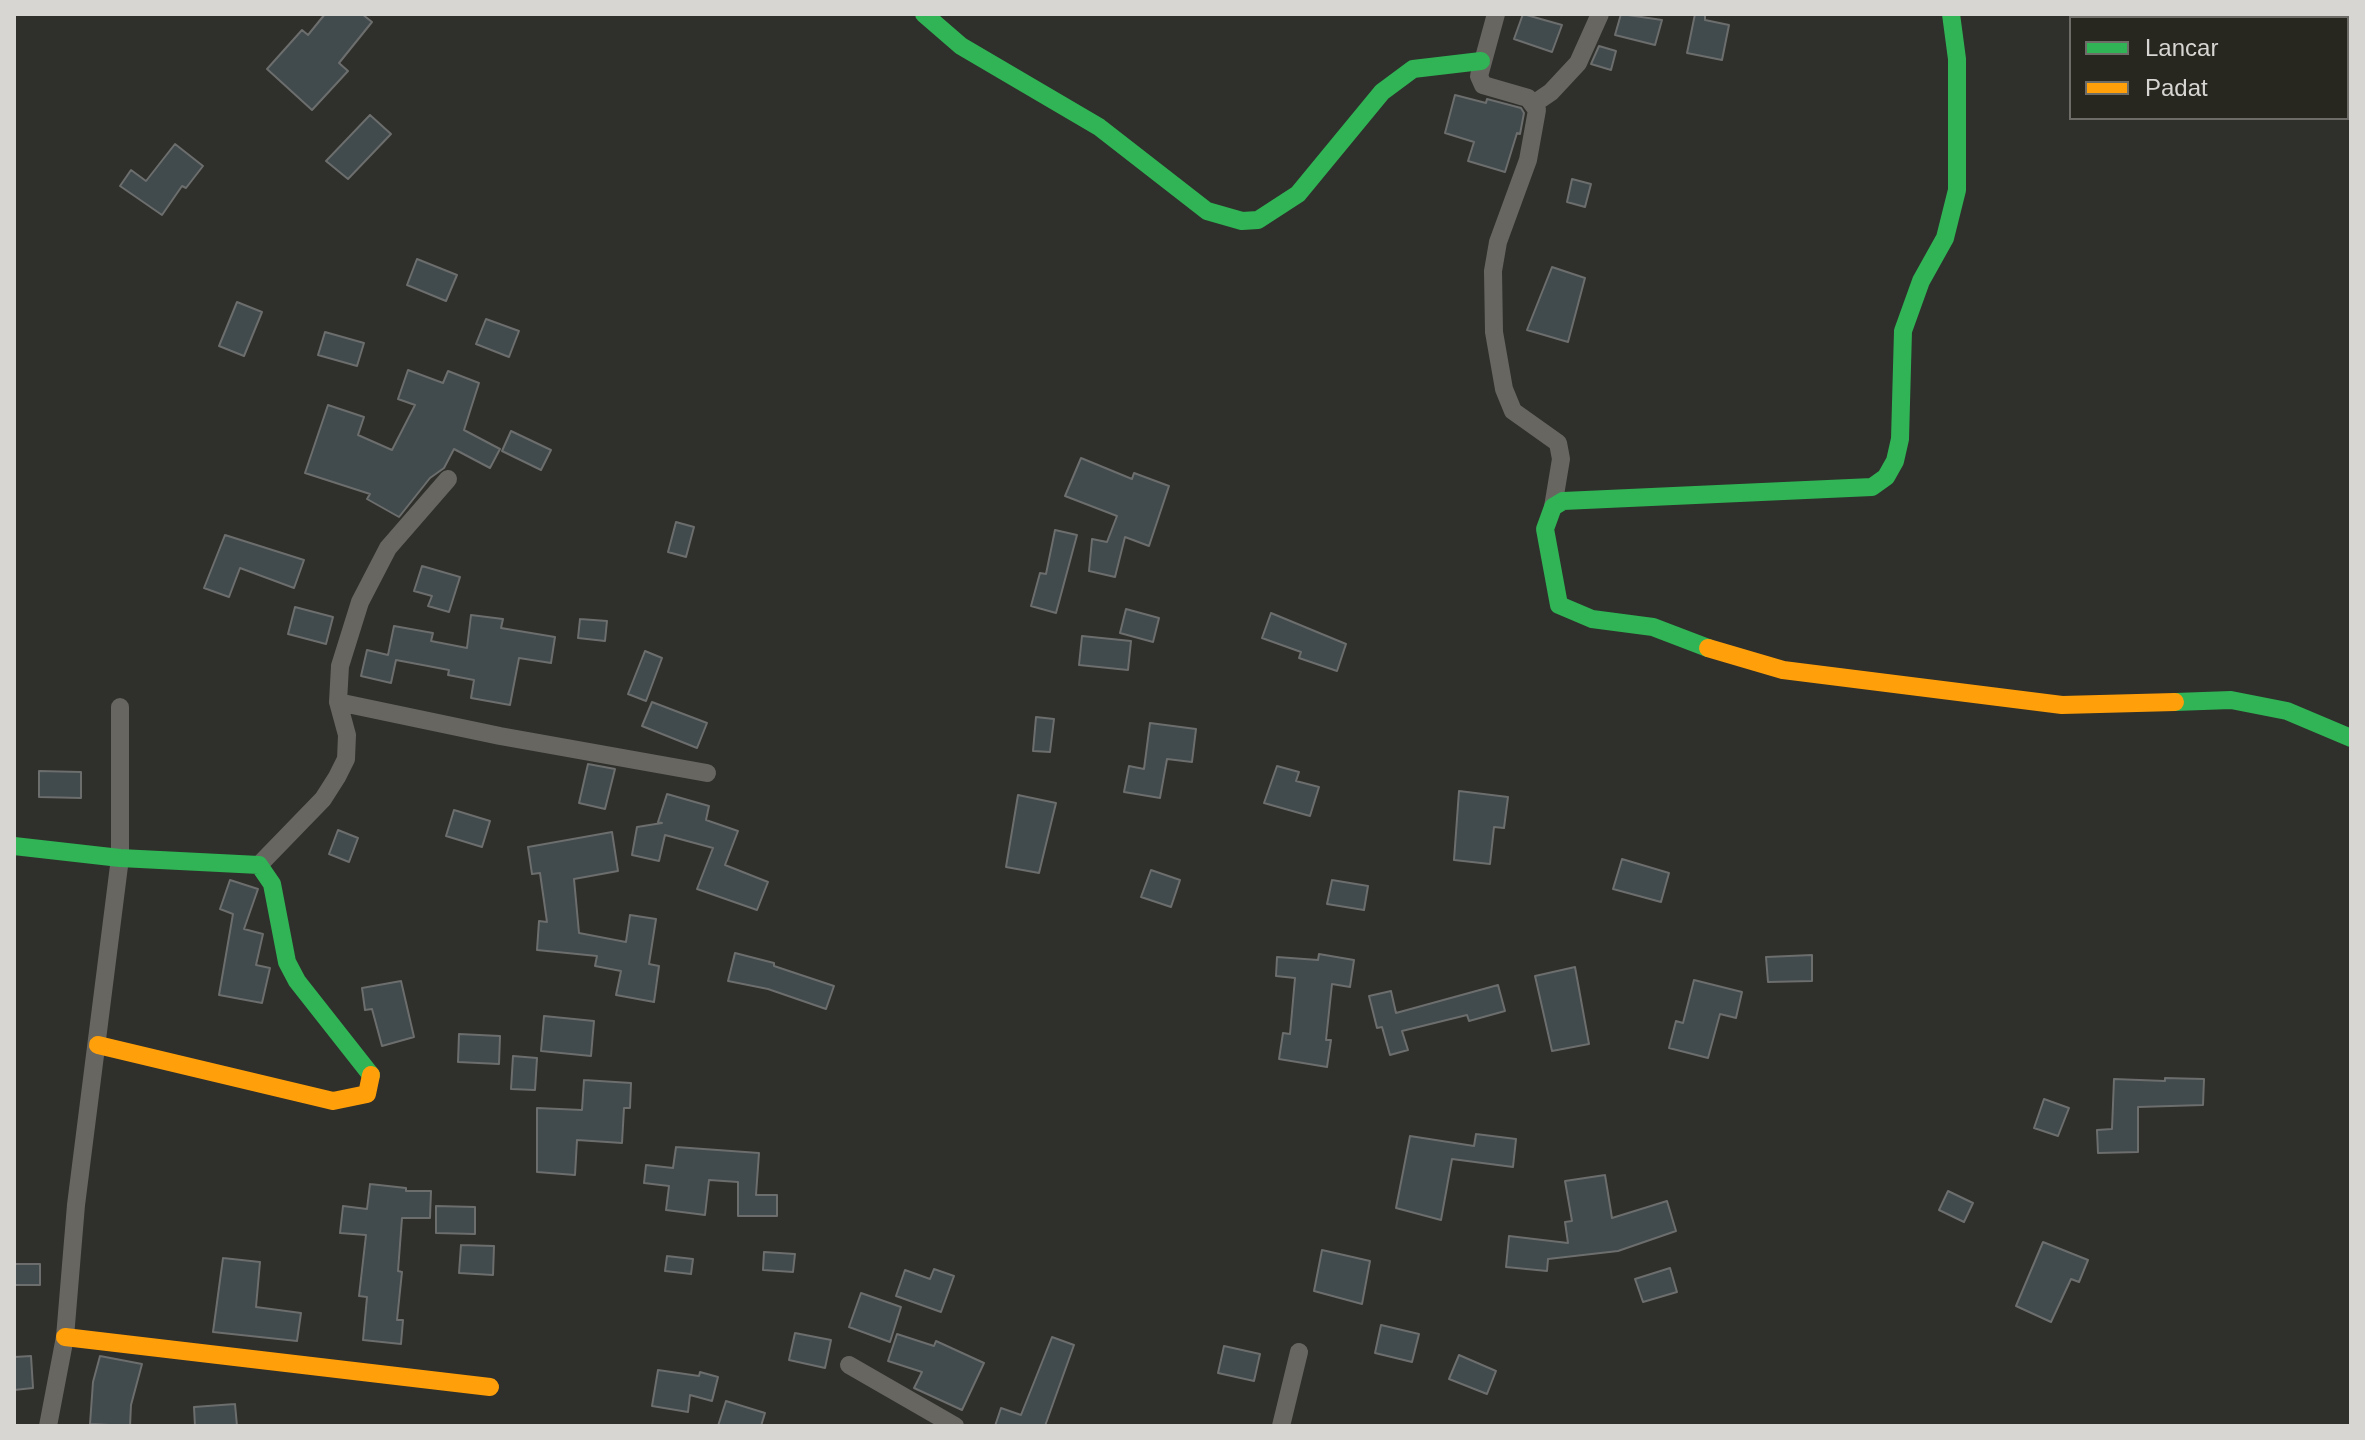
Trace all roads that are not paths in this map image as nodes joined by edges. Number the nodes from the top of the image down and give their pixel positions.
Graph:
1 (924, 14) edge
2 (1496, 14) edge
3 (1600, 14) edge
4 (1951, 14) edge
5 (1481, 61) junction
6 (1535, 103) junction
7 (448, 479) dead end
8 (1553, 507) junction
9 (338, 702) junction
10 (120, 707) dead end
11 (2351, 738) edge
12 (707, 773) dead end
13 (14, 846) edge
14 (120, 858) junction
15 (259, 865) junction
16 (98, 1045) junction
17 (65, 1337) junction
18 (1299, 1352) dead end
19 (849, 1365) dead end
20 (490, 1387) dead end
21 (48, 1426) edge
22 (955, 1426) edge
23 (1281, 1426) edge

1 - 5 street
2 - 5 street
3 - 6 street
4 - 8 street
5 - 6 street
6 - 8 street
7 - 9 street
8 - 11 street
9 - 12 street
9 - 15 street
10 - 14 street
13 - 14 street
14 - 15 street
14 - 16 street
15 - 16 street
16 - 17 street
17 - 20 street
17 - 21 street
18 - 23 street
19 - 22 street

